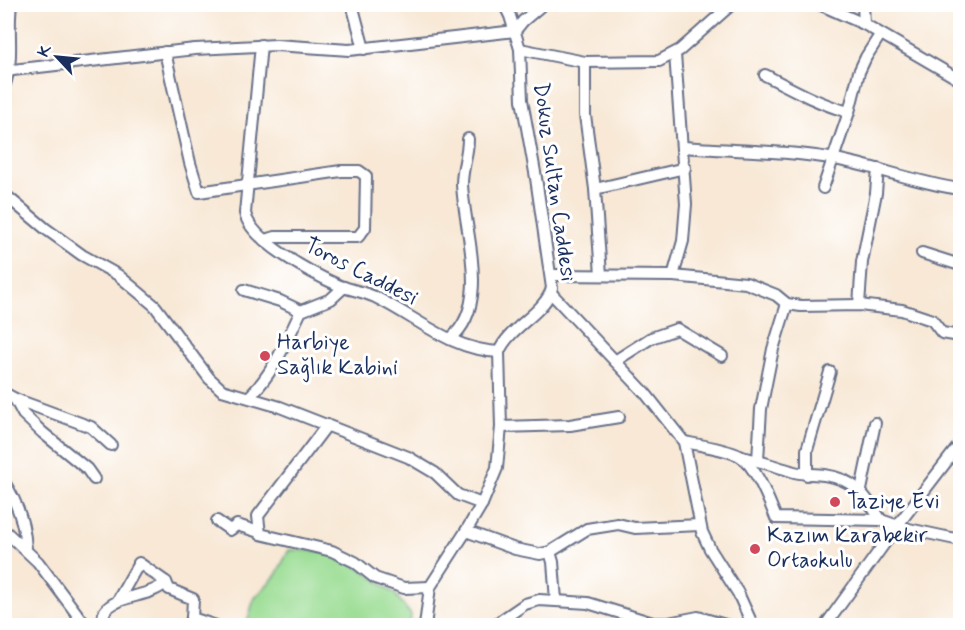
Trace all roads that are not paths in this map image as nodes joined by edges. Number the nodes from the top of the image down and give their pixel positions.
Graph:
1 (11, 4) edge
2 (352, 4) edge
3 (504, 4) edge
4 (543, 4) edge
5 (732, 4) edge
6 (863, 4) edge
7 (826, 6) edge
8 (864, 24) junction
9 (515, 31) junction
10 (880, 35) junction
11 (261, 45) junction
12 (364, 48) junction
13 (520, 49) junction
14 (165, 52) junction
15 (675, 54) junction
16 (585, 62) junction
17 (7, 70) edge
18 (765, 75) dead end
19 (960, 80) edge
20 (4, 87) edge
21 (849, 112) junction
22 (468, 139) dead end
23 (683, 147) junction
24 (833, 159) junction
25 (685, 168) junction
26 (878, 169) junction
27 (249, 184) junction
28 (823, 188) dead end
29 (595, 189) junction
30 (960, 189) edge
31 (4, 194) edge
32 (264, 240) junction
33 (922, 253) dead end
34 (960, 265) edge
35 (551, 275) junction
36 (601, 275) junction
37 (673, 276) junction
38 (344, 287) junction
39 (244, 290) dead end
40 (551, 293) junction
41 (787, 304) junction
42 (859, 305) junction
43 (301, 311) junction
44 (960, 336) edge
45 (450, 339) junction
46 (499, 352) junction
47 (722, 356) dead end
48 (615, 361) junction
49 (830, 372) dead end
50 (4, 393) edge
51 (249, 397) junction
52 (15, 399) junction
53 (619, 417) dead end
54 (875, 423) dead end
55 (327, 425) junction
56 (501, 427) junction
57 (684, 442) junction
58 (960, 444) edge
59 (111, 445) dead end
60 (740, 457) junction
61 (759, 460) junction
62 (807, 475) junction
63 (94, 479) dead end
64 (4, 482) edge
65 (861, 490) junction
66 (482, 504) junction
67 (881, 520) junction
68 (217, 522) dead end
69 (700, 525) junction
70 (897, 526) junction
71 (4, 530) edge
72 (466, 531) junction
73 (259, 532) junction
74 (960, 540) edge
75 (26, 549) junction
76 (550, 552) junction
77 (166, 582) junction
78 (430, 587) junction
79 (556, 600) junction
80 (117, 602) junction
81 (190, 622) edge
82 (426, 625) edge
83 (86, 626) edge
84 (101, 626) edge
85 (216, 626) edge
86 (494, 626) edge
87 (729, 626) edge
88 (753, 626) edge
89 (825, 626) edge

1 - 17 street
2 - 12 street
3 - 9 street, Dokuz Sultan Caddesi
4 - 9 street
5 - 15 street
6 - 8 street
7 - 8 street
8 - 10 street
9 - 12 street
9 - 13 street, Dokuz Sultan Caddesi
10 - 19 street
10 - 21 street
11 - 12 street
11 - 14 street
11 - 27 street, Toros Caddesi
13 - 16 street
13 - 35 street, Dokuz Sultan Caddesi
14 - 17 street
14 - 27 street
15 - 16 street
15 - 23 street
16 - 29 street
17 - 20 street
18 - 21 street
21 - 24 street
22 - 45 street
23 - 24 street
23 - 25 street
24 - 26 street
24 - 28 street
25 - 29 street
25 - 37 street
26 - 30 street
26 - 42 street
27 - 32 street, Toros Caddesi
27 - 32 street
29 - 36 street
31 - 51 street
32 - 38 street, Toros Caddesi
33 - 34 street
35 - 36 street
35 - 40 street, Dokuz Sultan Caddesi
36 - 37 street
37 - 41 street
38 - 43 street
38 - 45 street, Toros Caddesi
39 - 43 street
40 - 46 street, Dokuz Sultan Caddesi
40 - 48 street
41 - 42 street
41 - 61 street
42 - 44 street
43 - 51 street
45 - 46 street, Toros Caddesi
46 - 56 street
47 - 48 street
48 - 57 street
49 - 62 street
50 - 52 street
51 - 55 street
52 - 59 street
52 - 63 street
53 - 56 street
54 - 65 street
55 - 66 street
55 - 73 street
56 - 66 street
57 - 60 street
57 - 69 street
58 - 70 street
60 - 61 street
60 - 67 street
61 - 62 street
62 - 65 street
64 - 75 street
65 - 67 street
66 - 72 street
67 - 70 street
68 - 73 street
69 - 76 street
69 - 88 street
70 - 74 street
70 - 89 street
71 - 75 street
72 - 76 street
72 - 78 street
73 - 78 street
75 - 83 street
76 - 79 street
77 - 80 street
77 - 80 street
77 - 81 street
78 - 82 street
79 - 86 street
79 - 87 street
80 - 84 street
81 - 85 street

